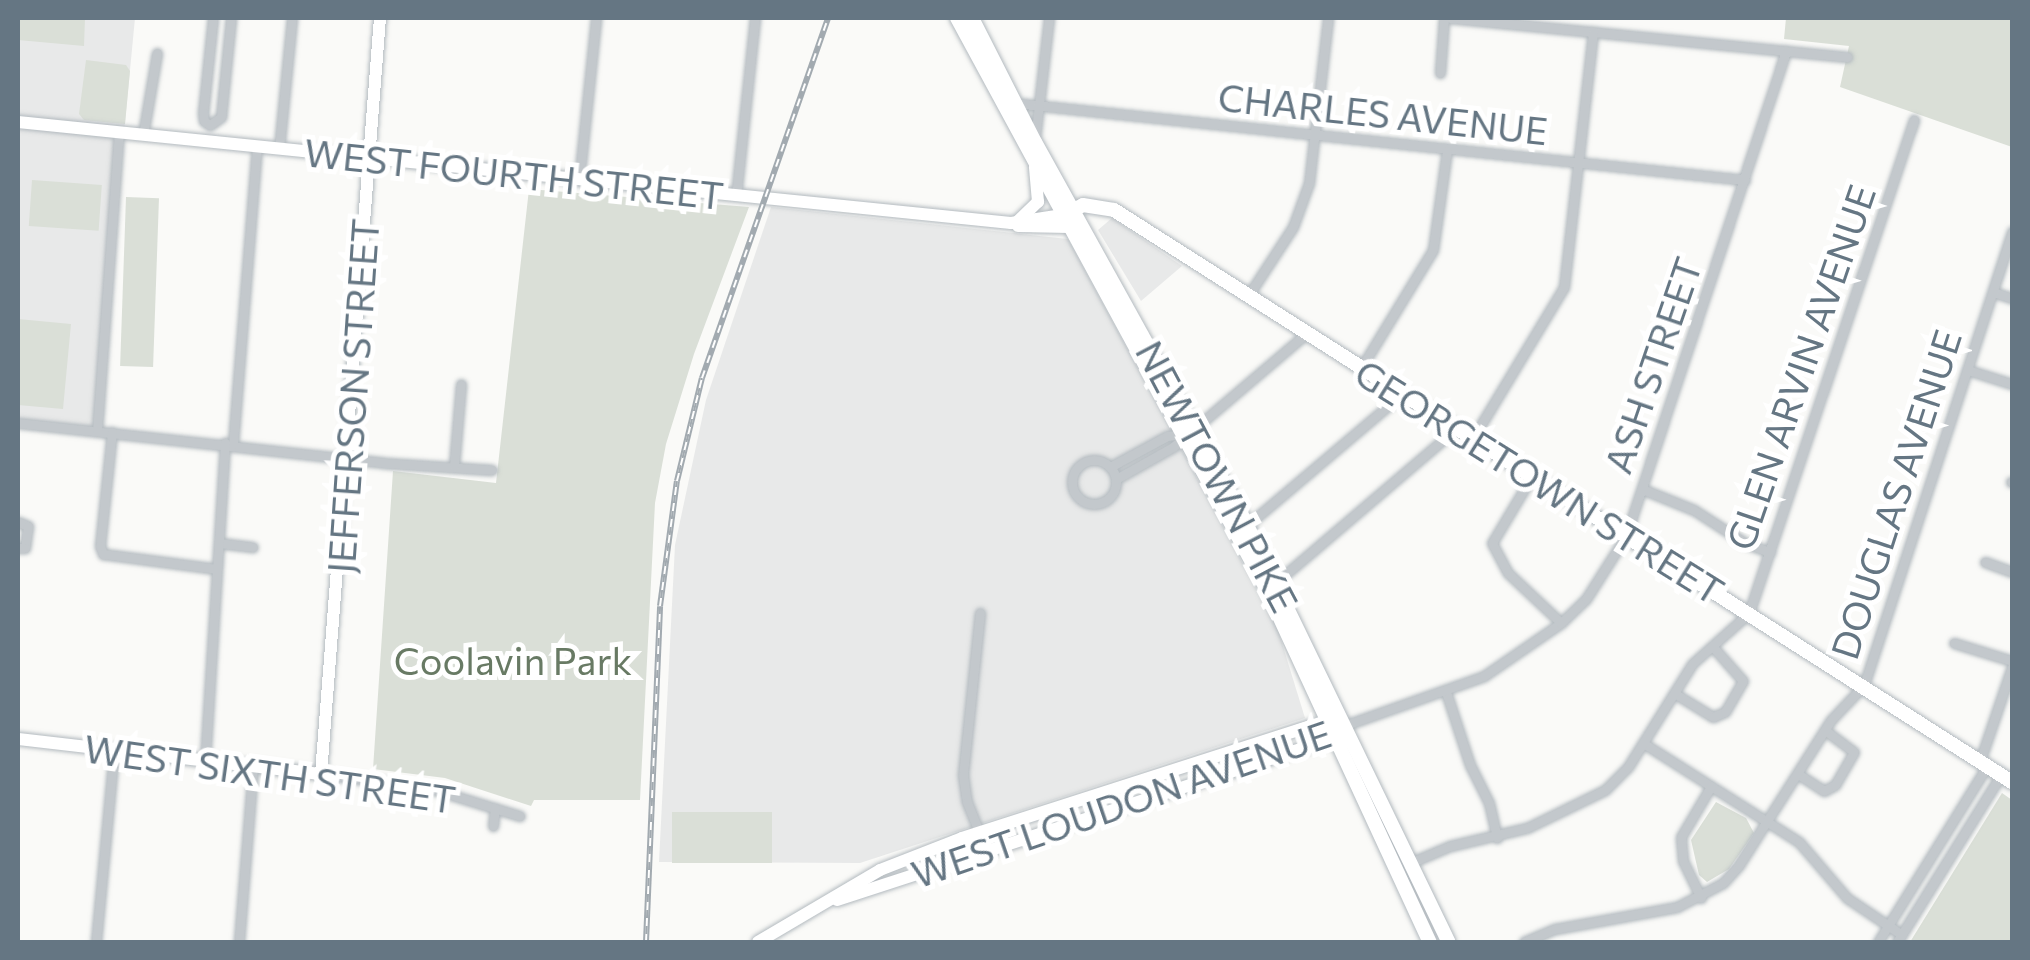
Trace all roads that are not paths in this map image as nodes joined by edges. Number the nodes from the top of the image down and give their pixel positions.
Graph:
1 (213, 18) edge
2 (231, 18) edge
3 (292, 18) edge
4 (380, 18) edge
5 (596, 18) edge
6 (755, 18) edge
7 (957, 18) edge
8 (972, 18) edge
9 (1049, 18) edge
10 (1328, 18) edge
11 (1447, 18) edge
12 (1593, 32) junction
13 (210, 48) junction
14 (228, 50) junction
15 (1786, 51) junction
16 (157, 53) dead end
17 (1847, 57) dead end
18 (1440, 73) dead end
19 (1014, 102) junction
20 (1039, 105) junction
21 (1914, 120) dead end
22 (18, 122) edge
23 (120, 133) junction
24 (144, 135) junction
25 (1315, 137) junction
26 (1035, 142) junction
27 (257, 147) junction
28 (279, 149) junction
29 (1447, 152) junction
30 (370, 158) junction
31 (1578, 163) junction
32 (1035, 167) junction
33 (578, 180) junction
34 (1746, 180) junction
35 (736, 196) junction
36 (1068, 217) junction
37 (1011, 224) junction
38 (2012, 232) edge
39 (1993, 292) junction
40 (1248, 296) junction
41 (2012, 298) edge
42 (1307, 333) junction
43 (1360, 368) junction
44 (1968, 370) junction
45 (462, 384) dead end
46 (2012, 384) edge
47 (1402, 394) junction
48 (18, 422) edge
49 (1457, 428) junction
50 (96, 430) junction
51 (1190, 431) junction
52 (112, 432) junction
53 (1472, 438) junction
54 (229, 444) junction
55 (348, 459) junction
56 (454, 466) junction
57 (1110, 467) junction
58 (492, 470) dead end
59 (1532, 476) junction
60 (1116, 478) junction
61 (1642, 489) junction
62 (18, 522) edge
63 (1242, 529) junction
64 (1626, 536) junction
65 (219, 543) junction
66 (253, 546) dead end
67 (18, 548) edge
68 (1770, 552) junction
69 (1985, 562) dead end
70 (217, 569) junction
71 (2012, 572) edge
72 (1272, 586) junction
73 (980, 613) dead end
74 (1749, 613) junction
75 (1561, 623) junction
76 (1954, 643) dead end
77 (1714, 647) junction
78 (2012, 664) edge
79 (1864, 685) junction
80 (1446, 692) junction
81 (1674, 692) junction
82 (1346, 724) junction
83 (1330, 730) junction
84 (1825, 730) junction
85 (18, 739) edge
86 (1644, 743) junction
87 (114, 750) junction
88 (205, 761) junction
89 (1984, 763) junction
90 (253, 766) junction
91 (321, 774) junction
92 (1798, 774) junction
93 (2007, 778) edge
94 (1711, 786) junction
95 (495, 808) junction
96 (520, 816) dead end
97 (1767, 821) junction
98 (493, 826) dead end
99 (980, 833) junction
100 (1497, 838) junction
101 (986, 852) junction
102 (1410, 863) junction
103 (1701, 898) junction
104 (811, 908) junction
105 (1888, 927) junction
106 (1900, 939) edge
107 (96, 942) edge
108 (239, 942) edge
109 (758, 942) edge
110 (1430, 942) edge
111 (1448, 942) edge
112 (1524, 942) edge
113 (1878, 942) edge

1 - 13 street
2 - 14 street
3 - 28 street
4 - 30 main road, JEFFERSON STREET
5 - 33 street
6 - 35 street
7 - 32 main road, NEWTOWN PIKE
8 - 19 main road, NEWTOWN PIKE
9 - 20 street
10 - 25 street
11 - 12 street
11 - 18 street
12 - 15 street
12 - 31 street
13 - 14 street
13 - 14 street
15 - 17 street
15 - 34 street, ASH STREET
16 - 24 street
19 - 20 street, CHARLES AVENUE
19 - 26 main road, NEWTOWN PIKE
20 - 25 street, CHARLES AVENUE
20 - 26 street
21 - 68 street, GLEN ARVIN AVENUE
22 - 23 main road, WEST FOURTH STREET
23 - 24 main road, WEST FOURTH STREET
23 - 50 street
24 - 27 main road, WEST FOURTH STREET
25 - 29 street, CHARLES AVENUE
25 - 40 street
26 - 36 main road, NEWTOWN PIKE
27 - 28 main road, WEST FOURTH STREET
27 - 54 street
28 - 30 main road, WEST FOURTH STREET
29 - 31 street, CHARLES AVENUE
29 - 43 street
30 - 33 main road, WEST FOURTH STREET
30 - 55 main road, JEFFERSON STREET
31 - 34 street, CHARLES AVENUE
31 - 53 street
32 - 36 main road, NEWTOWN PIKE
32 - 37 main road
33 - 35 main road, WEST FOURTH STREET
34 - 61 street, ASH STREET
35 - 37 main road, WEST FOURTH STREET
36 - 37 main road, WEST FOURTH STREET
36 - 40 main road, GEORGETOWN STREET
36 - 51 main road, NEWTOWN PIKE
38 - 39 street, DOUGLAS AVENUE
39 - 41 street
39 - 44 street, DOUGLAS AVENUE
40 - 42 main road, GEORGETOWN STREET
42 - 43 main road, GEORGETOWN STREET
42 - 51 street
43 - 47 main road, GEORGETOWN STREET
44 - 46 street
44 - 79 street, DOUGLAS AVENUE
45 - 56 street
47 - 49 main road, GEORGETOWN STREET
47 - 63 street
48 - 50 street
49 - 53 main road, GEORGETOWN STREET
49 - 72 street
50 - 52 street
51 - 57 street
51 - 60 street
51 - 63 main road, NEWTOWN PIKE
52 - 54 street
52 - 70 street
53 - 59 main road, GEORGETOWN STREET
54 - 55 street
54 - 65 street
55 - 56 street
55 - 91 main road, JEFFERSON STREET
56 - 58 street
57 - 60 street
57 - 60 street
59 - 64 main road, GEORGETOWN STREET
59 - 75 street
61 - 64 street, ASH STREET
61 - 68 street
62 - 67 street
63 - 72 main road, NEWTOWN PIKE
64 - 74 main road, GEORGETOWN STREET
64 - 75 street, ASH STREET
65 - 66 street
65 - 70 street
68 - 74 street, GLEN ARVIN AVENUE
69 - 71 street
70 - 88 street
72 - 82 main road, NEWTOWN PIKE
72 - 83 main road, NEWTOWN PIKE
73 - 99 street
74 - 77 street, GLEN ARVIN AVENUE
74 - 79 main road, GEORGETOWN STREET
75 - 80 street, ASH STREET
76 - 78 street
77 - 81 street, GLEN ARVIN AVENUE
77 - 81 street
78 - 89 street
79 - 84 street, DOUGLAS AVENUE
79 - 89 main road, GEORGETOWN STREET
80 - 82 street, ASH STREET
80 - 100 street
81 - 86 street, GLEN ARVIN AVENUE
82 - 83 main road, WEST LOUDON AVENUE
82 - 102 main road, NEWTOWN PIKE
83 - 99 main road, WEST LOUDON AVENUE
83 - 101 main road, WEST LOUDON AVENUE
83 - 110 main road, NEWTOWN PIKE
84 - 92 street, DOUGLAS AVENUE
84 - 92 street
85 - 87 main road, WEST SIXTH STREET
86 - 94 street
86 - 100 street, GLEN ARVIN AVENUE
87 - 88 main road, WEST SIXTH STREET
87 - 107 street
88 - 90 main road, WEST SIXTH STREET
89 - 93 main road, GEORGETOWN STREET
89 - 105 street
90 - 91 main road, WEST SIXTH STREET
90 - 108 street
91 - 95 street, WEST SIXTH STREET
92 - 97 street, DOUGLAS AVENUE
93 - 106 street
94 - 97 street
94 - 103 street
95 - 96 street, WEST SIXTH STREET
95 - 98 street
97 - 103 street, DOUGLAS AVENUE
97 - 105 street
99 - 101 street
99 - 104 main road, WEST LOUDON AVENUE
100 - 102 street, GLEN ARVIN AVENUE
101 - 104 main road, WEST LOUDON AVENUE
102 - 111 main road, NEWTOWN PIKE
103 - 112 street, DOUGLAS AVENUE
104 - 109 main road, WEST LOUDON AVENUE
105 - 106 street
105 - 113 street

